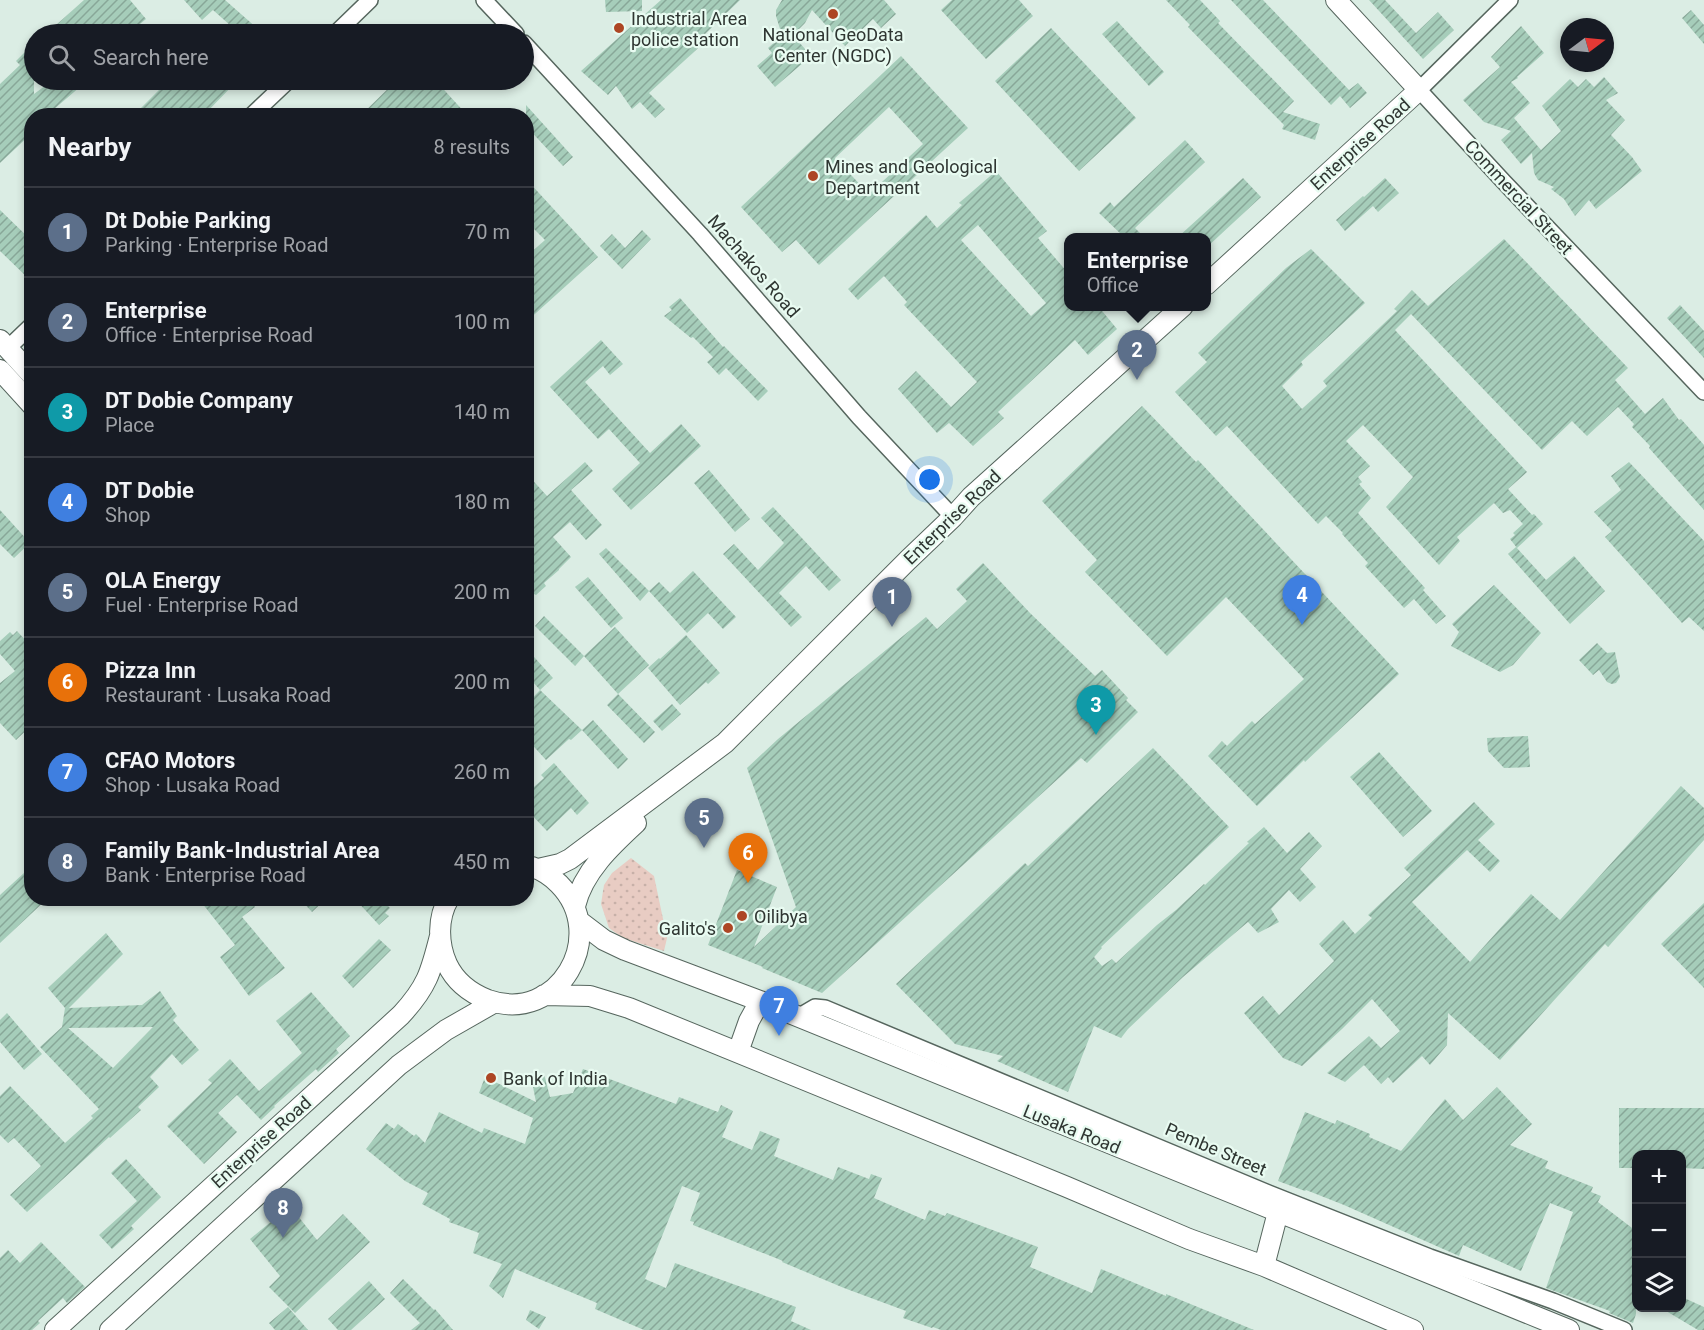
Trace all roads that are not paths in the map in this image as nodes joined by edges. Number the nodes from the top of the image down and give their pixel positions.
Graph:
1 (369, 0) edge
2 (484, 0) edge
3 (1336, 0) edge
4 (1510, 0) edge
5 (345, 24) edge
6 (507, 24) edge
7 (534, 54) edge
8 (278, 90) edge
9 (1419, 90) junction
10 (259, 108) edge
11 (1211, 280) edge
12 (1177, 311) edge
13 (24, 330) edge
14 (4, 344) edge
15 (24, 366) edge
16 (0, 370) edge
17 (1704, 392) edge
18 (24, 396) edge
19 (953, 517) junction
20 (674, 782) junction
21 (534, 867) edge
22 (534, 868) edge
23 (445, 906) edge
24 (577, 914) junction
25 (440, 936) junction
26 (544, 995) junction
27 (760, 1001) junction
28 (495, 1002) junction
29 (738, 1052) junction
30 (1149, 1151) junction
31 (1278, 1212) junction
32 (1264, 1266) junction
33 (55, 1330) edge
34 (110, 1330) edge
35 (1413, 1330) edge
36 (1569, 1330) edge
37 (1624, 1330) edge

1 - 5 street
2 - 6 street
3 - 9 main road, Commercial Street
4 - 9 street, Enterprise Road
7 - 19 street, Machakos Road
8 - 10 street
9 - 11 main road, Enterprise Road
9 - 17 street, Commercial Street
12 - 19 main road, Enterprise Road
13 - 14 street
14 - 15 main road
16 - 18 main road
19 - 20 main road, Enterprise Road
20 - 21 main road, Enterprise Road
20 - 24 main road, Enterprise Road
22 - 24 main road, Lusaka Road
23 - 25 main road, Enterprise Road
24 - 26 main road
24 - 27 main road, Lusaka Road
25 - 28 main road
25 - 33 main road, Enterprise Road
26 - 28 main road
26 - 29 main road
27 - 29 main road
27 - 30 main road, Lusaka Road
28 - 34 main road, Enterprise Road
29 - 32 main road
30 - 31 main road, Lusaka Road
30 - 37 street, Pembe Street
31 - 32 main road
31 - 36 main road, Lusaka Road
32 - 35 main road

